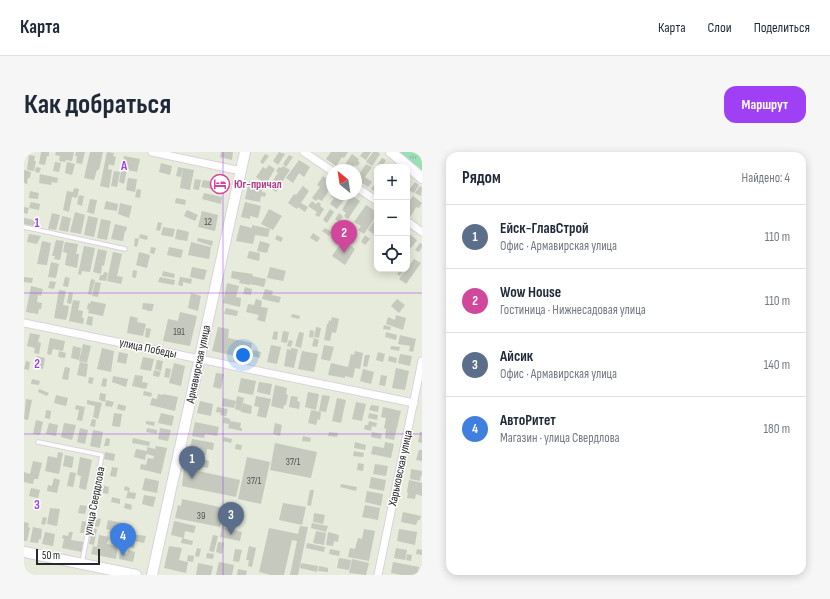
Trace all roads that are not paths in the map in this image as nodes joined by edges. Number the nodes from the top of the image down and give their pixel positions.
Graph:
1 (152, 152) edge
2 (245, 152) edge
3 (304, 152) edge
4 (391, 152) edge
5 (326, 167) edge
6 (241, 171) junction
7 (422, 178) edge
8 (362, 191) edge
9 (376, 200) edge
10 (410, 223) edge
11 (24, 228) edge
12 (422, 232) edge
13 (125, 249) dead end
14 (24, 323) edge
15 (199, 359) junction
16 (422, 361) edge
17 (414, 403) junction
18 (38, 442) dead end
19 (24, 552) edge
20 (82, 564) junction
21 (136, 575) edge
22 (152, 575) edge
23 (378, 575) edge

1 - 6 street
2 - 6 street, Армавирская улица
3 - 5 street
4 - 7 street
6 - 15 street, Армавирская улица
8 - 9 street
10 - 12 street
11 - 13 lane
14 - 15 street, улица Победы
15 - 17 street, улица Победы
15 - 22 street, Армавирская улица
16 - 17 street, Харьковская улица
17 - 23 street, Харьковская улица
18 - 20 lane, улица Свердлова
19 - 20 street
20 - 21 street

